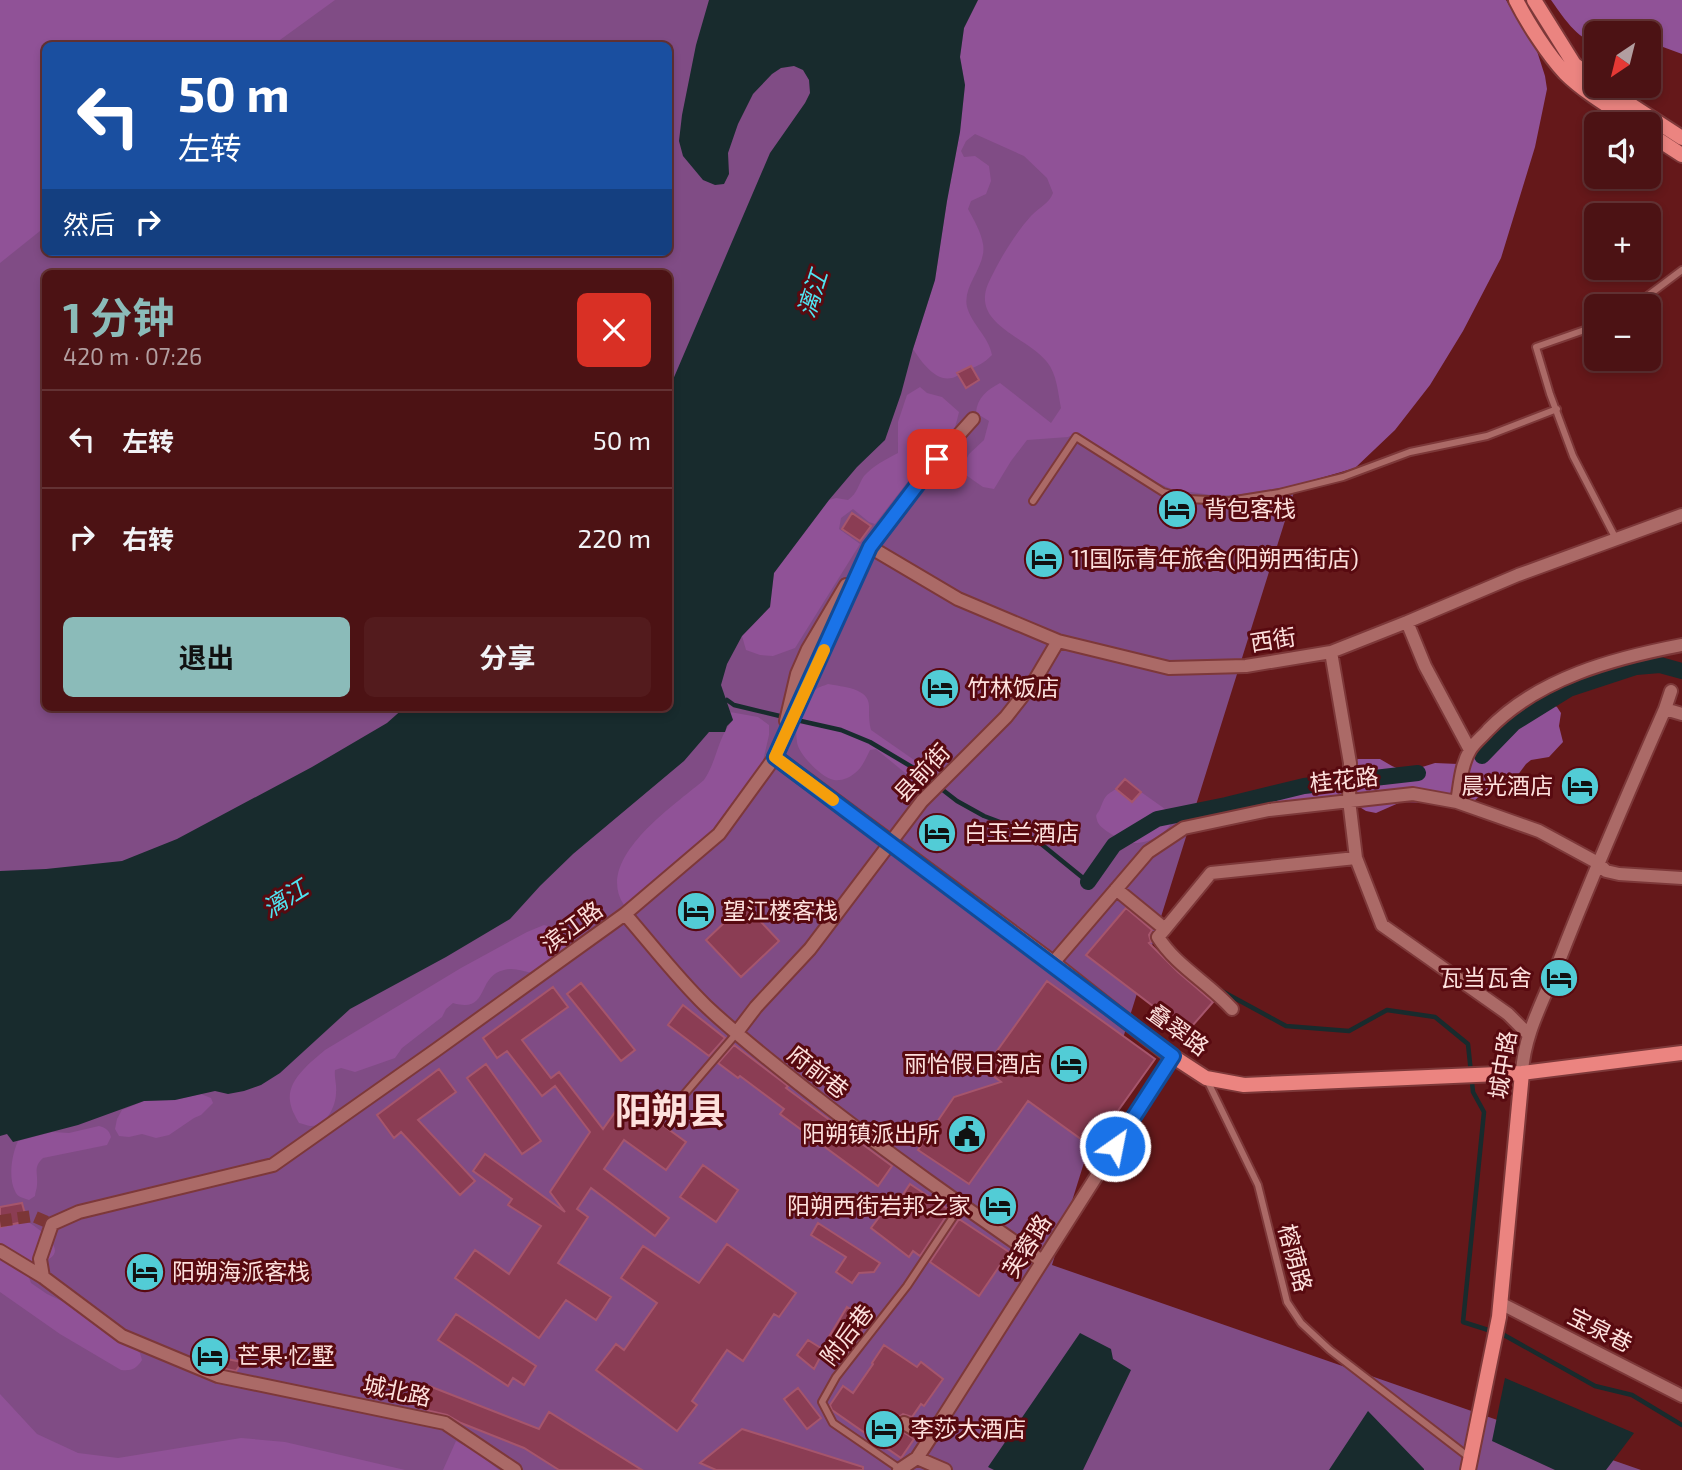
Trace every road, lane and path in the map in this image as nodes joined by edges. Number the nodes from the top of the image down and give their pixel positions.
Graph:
1 (1516, 0) edge
2 (1534, 0) edge
3 (1584, 72) edge
4 (1620, 98) edge
5 (1617, 112) edge
6 (1682, 138) edge
7 (1661, 141) edge
8 (1682, 155) edge
9 (1682, 270) edge
10 (1650, 294) edge
11 (1584, 330) edge
12 (1557, 409) junction
13 (973, 419) dead end
14 (1033, 501) dead end
15 (1682, 515) edge
16 (1616, 538) junction
17 (870, 547) junction
18 (1407, 622) junction
19 (1058, 641) junction
20 (1682, 645) edge
21 (1331, 652) junction
22 (1671, 691) dead end
23 (1665, 709) junction
24 (1682, 714) edge
25 (1470, 750) junction
26 (775, 757) junction
27 (1349, 800) junction
28 (1457, 802) junction
29 (890, 841) junction
30 (1356, 858) junction
31 (1598, 863) junction
32 (1682, 878) edge
33 (1115, 891) junction
34 (625, 914) junction
35 (1165, 929) junction
36 (1053, 963) junction
37 (1232, 1009) dead end
38 (737, 1032) junction
39 (1528, 1034) junction
40 (1682, 1054) edge
41 (1173, 1056) junction
42 (1522, 1073) junction
43 (1206, 1077) junction
44 (670, 1111) dead end
45 (961, 1205) junction
46 (0, 1251) edge
47 (1042, 1261) junction
48 (43, 1277) junction
49 (1499, 1310) junction
50 (1682, 1396) edge
51 (904, 1423) dead end
52 (930, 1438) junction
53 (917, 1458) junction
54 (1470, 1464) edge
55 (900, 1469) edge
56 (515, 1470) edge
57 (945, 1470) edge

1 - 5 street
2 - 3 street
4 - 6 street
7 - 8 street
9 - 10 lane
11 - 12 lane
12 - 14 lane
12 - 16 lane
13 - 17 street, 滨江路
15 - 16 street, 西街
16 - 18 street, 西街
17 - 19 street, 西街
17 - 26 street
17 - 26 street, 滨江路
18 - 21 street, 西街
18 - 25 street
19 - 21 street, 西街
19 - 29 street, 县前街
20 - 25 street
21 - 27 street
22 - 23 street, 城中路
23 - 24 street
23 - 31 street, 城中路
25 - 28 street
26 - 29 street, 叠翠路
26 - 34 street, 滨江路
26 - 41 street
27 - 28 street, 桂花路
27 - 30 street
27 - 33 street, 桂花路
28 - 31 street, 桂花路
29 - 36 street, 叠翠路
29 - 38 street, 县前街
30 - 35 street
30 - 39 street
31 - 32 street, 桂花路
31 - 39 street, 城中路
33 - 35 street
33 - 36 street, 桂花路
34 - 38 street, 府前巷
34 - 48 street, 滨江路
35 - 37 street
36 - 41 street, 叠翠路
38 - 44 lane
38 - 45 street, 府前巷
39 - 42 street, 城中路
40 - 42 street, 叠翠路
41 - 43 street, 叠翠路
41 - 47 street, 芙蓉路
41 - 52 street
42 - 43 street, 叠翠路
42 - 49 street, 城中路
43 - 54 lane, 榕荫路
45 - 47 street, 府前巷
45 - 55 lane, 附后巷
46 - 48 street, 城北路
47 - 52 street, 芙蓉路
48 - 56 street, 城北路
49 - 50 street, 宝泉巷
49 - 54 street, 城中路
51 - 52 street
52 - 53 street, 芙蓉路
53 - 55 street
53 - 57 street

